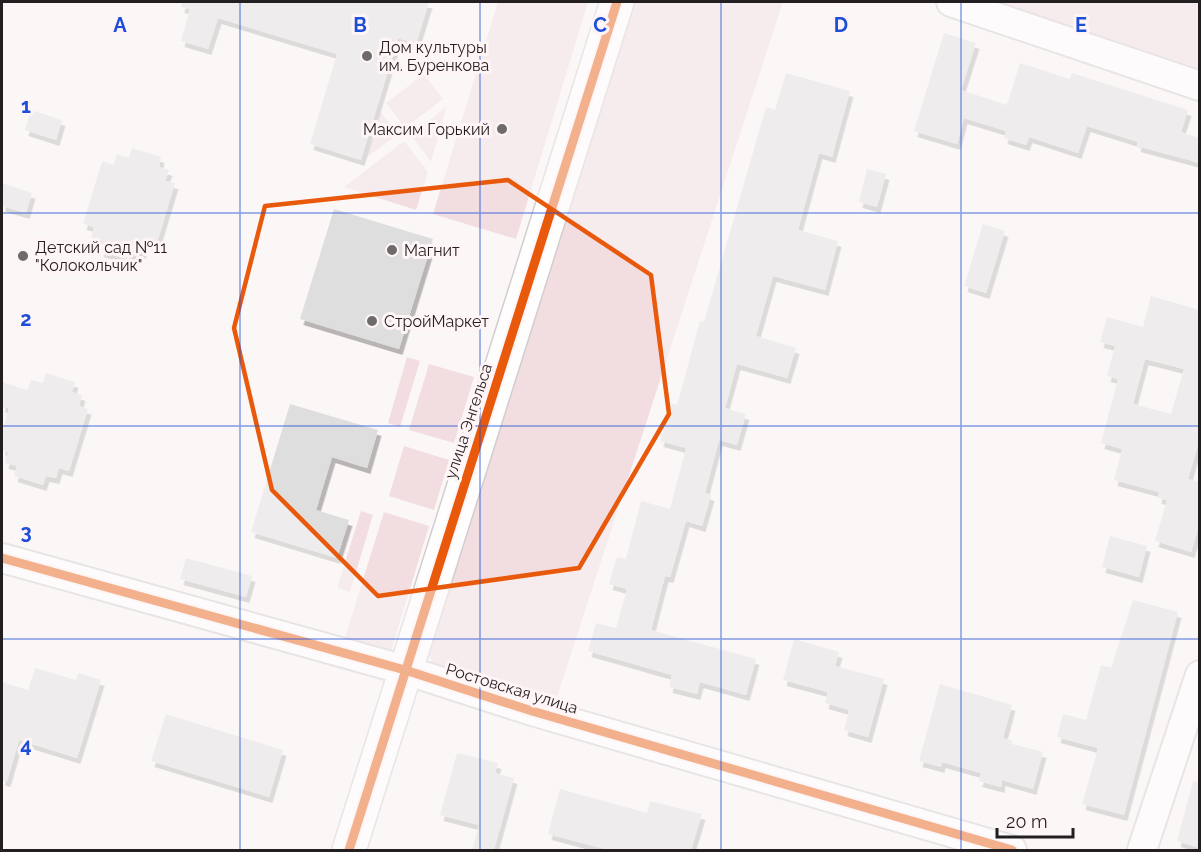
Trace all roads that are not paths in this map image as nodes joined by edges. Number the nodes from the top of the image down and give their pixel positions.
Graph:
1 (617, 2) edge
2 (951, 2) edge
3 (1200, 86) edge
4 (2, 558) edge
5 (405, 670) junction
6 (1200, 675) edge
7 (349, 850) edge
8 (1012, 850) edge
9 (1142, 850) edge

1 - 5 street, улица Энгельса
2 - 3 street
4 - 5 street, Ростовская улица
5 - 7 street, улица Энгельса
5 - 8 street, Ростовская улица
6 - 9 street

